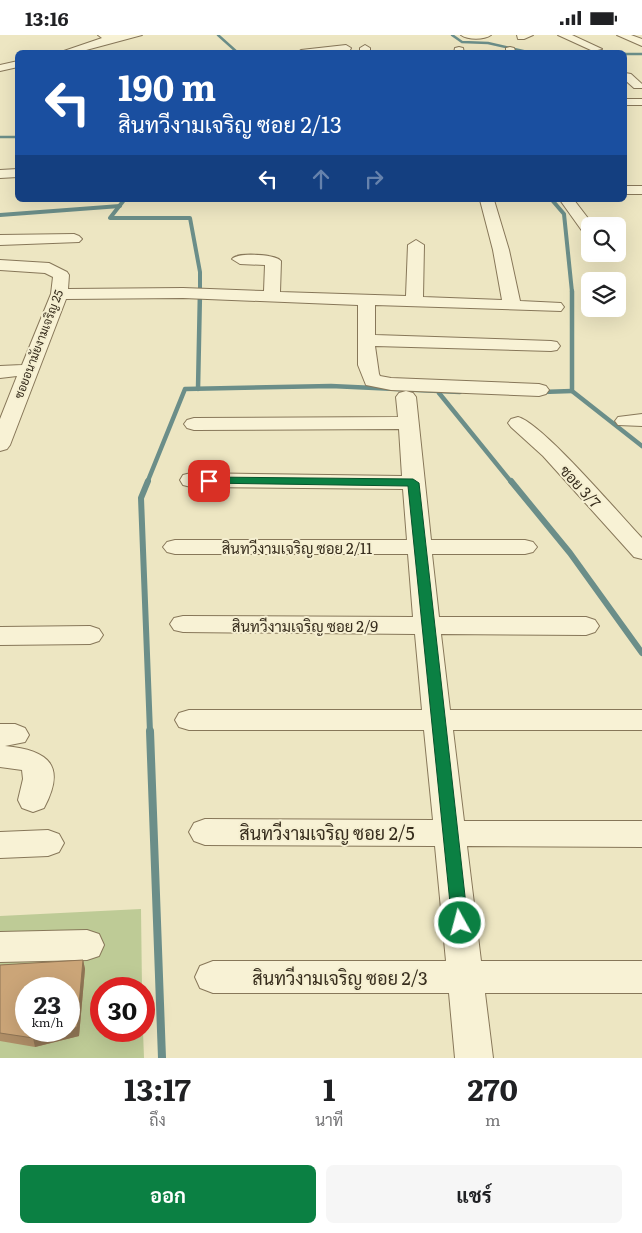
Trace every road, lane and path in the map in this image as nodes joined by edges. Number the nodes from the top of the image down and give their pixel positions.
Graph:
1 (137, 35) edge
2 (466, 35) edge
3 (486, 35) edge
4 (563, 35) edge
5 (622, 36) edge
6 (642, 36) edge
7 (106, 37) edge
8 (642, 43) edge
9 (346, 48) dead end
10 (597, 49) dead end
11 (71, 50) edge
12 (330, 50) edge
13 (15, 65) edge
14 (0, 68) edge
15 (627, 81) edge
16 (640, 86) edge
17 (627, 102) edge
18 (642, 102) edge
19 (642, 109) edge
20 (627, 110) edge
21 (15, 173) edge
22 (0, 174) edge
23 (627, 190) edge
24 (642, 190) edge
25 (488, 202) edge
26 (568, 202) edge
27 (581, 219) edge
28 (74, 239) dead end
29 (0, 240) edge
30 (416, 245) dead end
31 (240, 259) dead end
32 (0, 265) edge
33 (59, 294) junction
34 (272, 295) junction
35 (367, 300) junction
36 (414, 302) junction
37 (512, 305) junction
38 (555, 307) dead end
39 (367, 340) junction
40 (551, 346) dead end
41 (0, 372) edge
42 (26, 377) junction
43 (0, 385) edge
44 (539, 390) dead end
45 (406, 410) joint
46 (518, 423) dead end
47 (194, 424) dead end
48 (0, 445) edge
49 (191, 480) dead end
50 (413, 483) junction
51 (175, 547) dead end
52 (419, 547) junction
53 (524, 547) dead end
54 (642, 551) edge
55 (183, 624) dead end
56 (427, 626) junction
57 (586, 626) dead end
58 (0, 635) edge
59 (90, 635) dead end
60 (189, 720) dead end
61 (642, 721) edge
62 (439, 722) junction
63 (5, 742) edge
64 (33, 800) dead end
65 (205, 832) dead end
66 (450, 833) junction
67 (642, 834) edge
68 (48, 843) dead end
69 (0, 845) edge
70 (87, 945) dead end
71 (0, 947) edge
72 (213, 977) dead end
73 (466, 977) junction
74 (642, 977) edge
75 (474, 1058) edge

1 - 7 street
2 - 3 street
4 - 10 street
5 - 6 street
5 - 8 street
7 - 11 street
9 - 12 street
13 - 14 street
15 - 16 street
17 - 18 street
19 - 20 street
21 - 22 street
23 - 24 street
25 - 37 street
26 - 27 street
28 - 29 street
30 - 36 street
31 - 34 street
32 - 33 street, ซอยอนามัยงามเจริญ 25
33 - 34 street
33 - 42 street, ซอยอนามัยงามเจริญ 25
34 - 35 street
35 - 36 street
35 - 39 street
36 - 37 street
37 - 38 street
39 - 40 street
39 - 44 street
41 - 42 street
42 - 43 street
42 - 48 street, ซอยอนามัยงามเจริญ 25
45 - 47 street
45 - 50 street
46 - 54 street, ซอย 3/7
49 - 50 street
50 - 52 street
51 - 52 street, สินทวีงามเจริญ ซอย 2/11
52 - 53 street, สินทวีงามเจริญ ซอย 2/11
52 - 56 street
55 - 56 street, สินทวีงามเจริญ ซอย 2/9
56 - 57 street, สินทวีงามเจริญ ซอย 2/9
56 - 62 street
58 - 59 street
60 - 62 street
61 - 62 street
62 - 66 street
63 - 64 street
65 - 66 street, สินทวีงามเจริญ ซอย 2/5
66 - 67 street, สินทวีงามเจริญ ซอย 2/5
66 - 73 street
68 - 69 street
70 - 71 street
72 - 73 street, สินทวีงามเจริญ ซอย 2/3
73 - 74 street, สินทวีงามเจริญ ซอย 2/3
73 - 75 street

